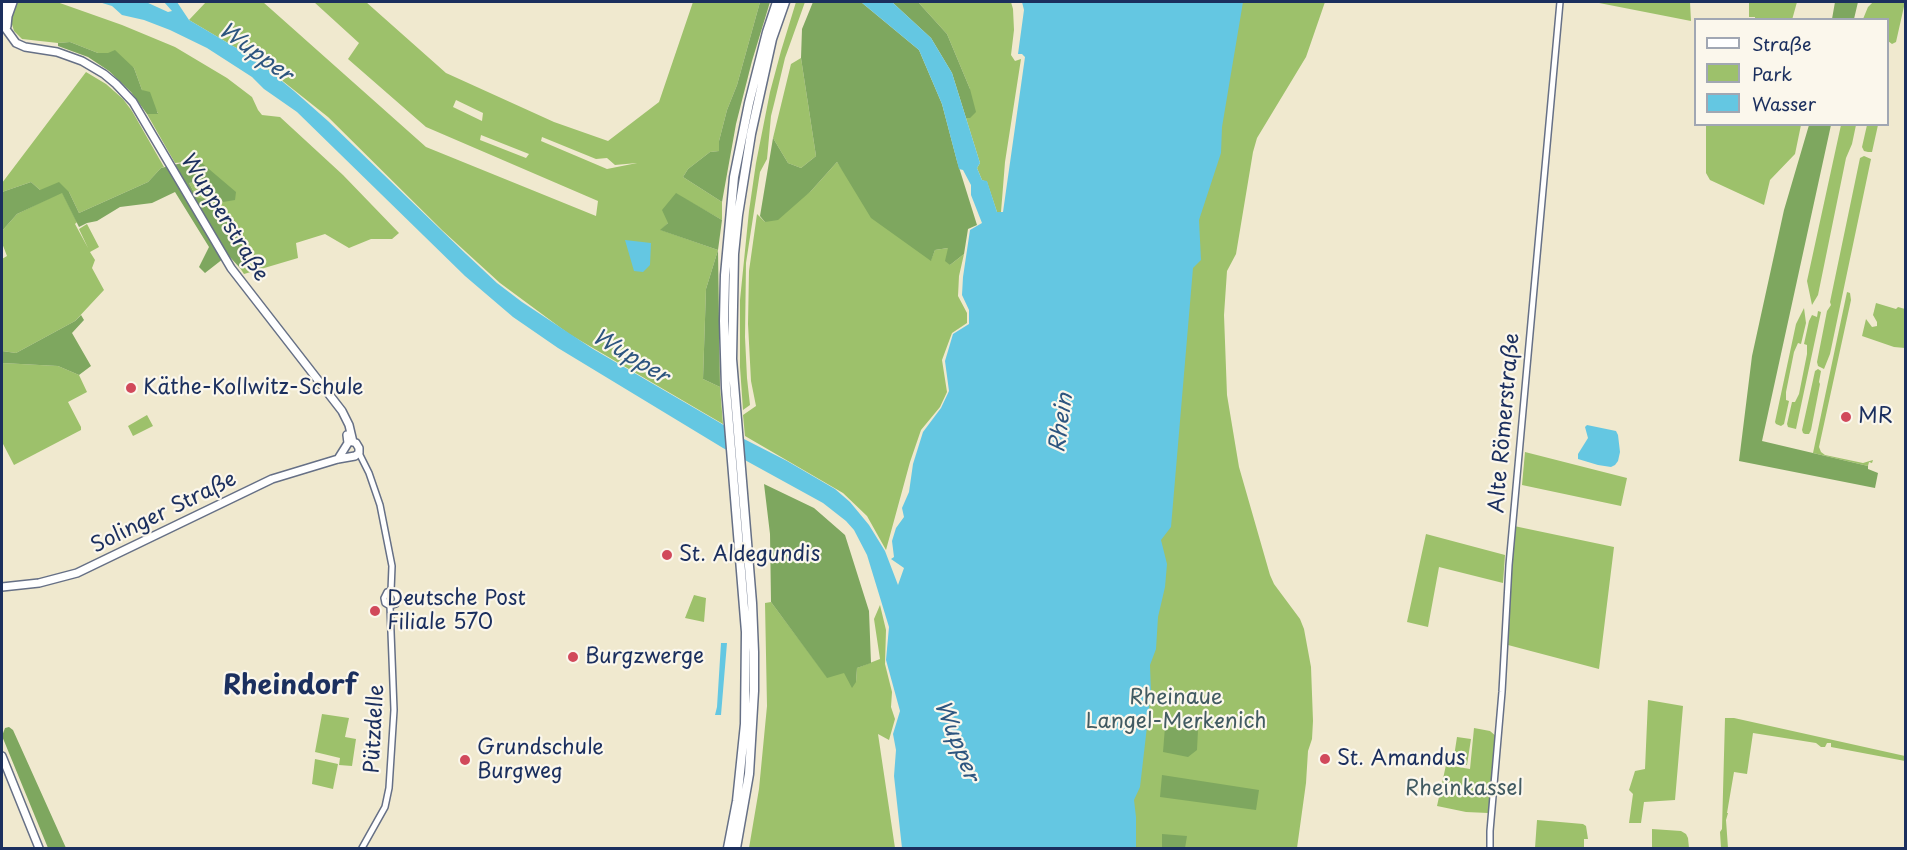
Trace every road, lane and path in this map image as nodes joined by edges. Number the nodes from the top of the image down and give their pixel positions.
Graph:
1 (11, 2) edge
2 (777, 2) edge
3 (785, 2) edge
4 (791, 2) edge
5 (1560, 2) edge
6 (764, 77) junction
7 (730, 386) junction
8 (351, 450) junction
9 (739, 494) junction
10 (2, 587) edge
11 (391, 591) junction
12 (390, 606) junction
13 (2, 756) edge
14 (39, 849) edge
15 (362, 849) edge
16 (728, 849) edge
17 (736, 849) edge
18 (1491, 849) edge

1 - 8 main road, Wupperstraße
2 - 7 highway
3 - 6 highway
4 - 6 highway
5 - 18 street, Alte Römerstraße
6 - 7 highway
7 - 9 highway
8 - 10 main road, Solinger Straße
8 - 11 street, Wupperstraße
9 - 16 highway
9 - 17 highway
11 - 12 street
11 - 12 street
12 - 15 street, Pützdelle
13 - 14 main road

